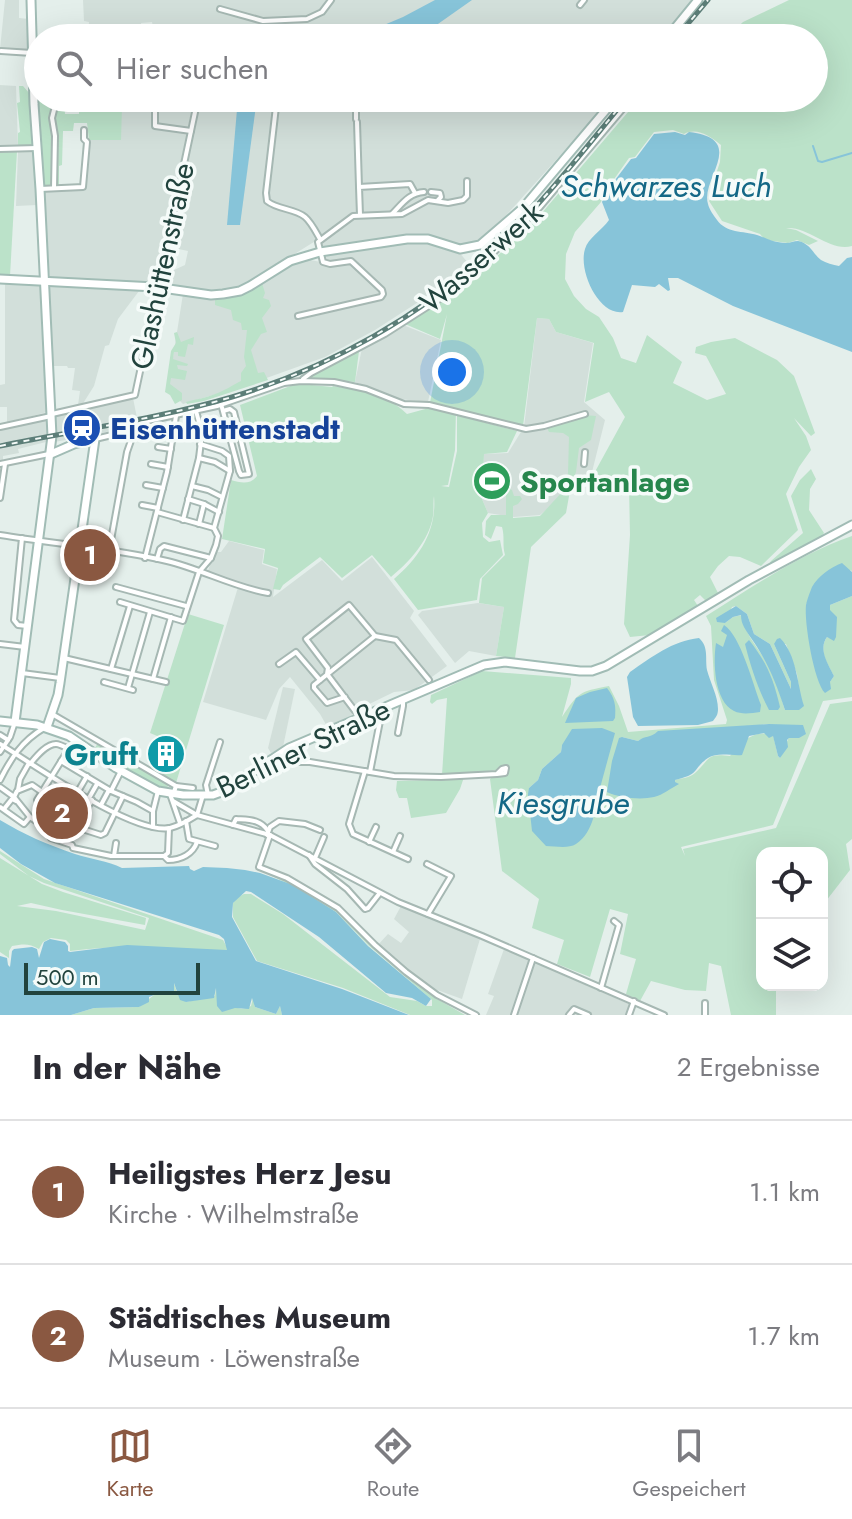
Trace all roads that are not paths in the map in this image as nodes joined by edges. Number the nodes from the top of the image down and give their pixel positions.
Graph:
1 (31, 0) edge
2 (331, 0) edge
3 (698, 0) edge
4 (220, 9) dead end
5 (33, 24) edge
6 (678, 24) edge
7 (1, 51) edge
8 (24, 55) edge
9 (35, 112) edge
10 (54, 112) edge
11 (155, 112) edge
12 (195, 112) edge
13 (275, 112) edge
14 (356, 112) edge
15 (604, 112) edge
16 (620, 112) edge
17 (84, 130) dead end
18 (191, 131) junction
19 (37, 148) junction
20 (0, 149) edge
21 (467, 181) dead end
22 (359, 187) junction
23 (54, 188) junction
24 (40, 189) junction
25 (424, 192) dead end
26 (431, 192) dead end
27 (415, 193) junction
28 (435, 201) junction
29 (392, 214) junction
30 (360, 215) junction
31 (320, 239) junction
32 (320, 252) junction
33 (0, 279) edge
34 (44, 282) junction
35 (157, 288) junction
36 (298, 316) dead end
37 (301, 381) junction
38 (221, 404) junction
39 (194, 411) junction
40 (223, 411) junction
41 (585, 414) dead end
42 (51, 415) junction
43 (176, 416) junction
44 (0, 427) edge
45 (133, 428) junction
46 (240, 436) junction
47 (95, 439) junction
48 (230, 439) junction
49 (200, 444) junction
50 (158, 447) dead end
51 (171, 449) junction
52 (53, 451) junction
53 (585, 452) dead end
54 (199, 458) junction
55 (2, 464) edge
56 (151, 464) dead end
57 (584, 464) dead end
58 (168, 467) junction
59 (230, 471) junction
60 (146, 485) dead end
61 (192, 486) junction
62 (163, 488) junction
63 (222, 497) junction
64 (0, 498) edge
65 (188, 499) junction
66 (204, 504) junction
67 (142, 505) dead end
68 (157, 510) junction
69 (219, 512) junction
70 (183, 520) junction
71 (199, 524) junction
72 (852, 525) edge
73 (214, 528) junction
74 (0, 535) edge
75 (22, 538) junction
76 (39, 541) junction
77 (80, 546) junction
78 (108, 551) junction
79 (145, 558) junction
80 (211, 558) junction
81 (157, 559) junction
82 (199, 572) junction
83 (116, 587) dead end
84 (268, 593) dead end
85 (120, 602) dead end
86 (130, 605) junction
87 (186, 606) junction
88 (150, 612) junction
89 (171, 617) junction
90 (28, 627) junction
91 (375, 636) junction
92 (0, 644) edge
93 (25, 647) junction
94 (64, 658) junction
95 (279, 664) dead end
96 (111, 669) junction
97 (22, 673) junction
98 (132, 674) junction
99 (327, 674) junction
100 (60, 678) junction
101 (153, 679) junction
102 (320, 680) junction
103 (429, 680) dead end
104 (104, 682) dead end
105 (166, 682) dead end
106 (345, 697) junction
107 (403, 700) junction
108 (355, 711) dead end
109 (376, 711) junction
110 (52, 714) junction
111 (0, 721) edge
112 (15, 722) junction
113 (47, 727) junction
114 (398, 733) dead end
115 (0, 735) edge
116 (8, 740) junction
117 (220, 742) dead end
118 (2, 745) edge
119 (87, 748) junction
120 (68, 750) junction
121 (0, 752) edge
122 (14, 753) junction
123 (61, 761) junction
124 (30, 763) junction
125 (262, 766) junction
126 (121, 771) junction
127 (367, 772) junction
128 (497, 774) dead end
129 (51, 776) junction
130 (87, 776) junction
131 (0, 779) edge
132 (97, 784) junction
133 (0, 787) edge
134 (193, 788) dead end
135 (110, 790) junction
136 (17, 791) junction
137 (158, 791) junction
138 (42, 792) junction
139 (78, 792) junction
140 (173, 794) junction
141 (206, 795) junction
142 (123, 796) junction
143 (15, 799) junction
144 (90, 799) junction
145 (101, 805) junction
146 (2, 808) edge
147 (49, 810) junction
148 (153, 811) junction
149 (114, 812) junction
150 (197, 815) junction
151 (30, 817) junction
152 (62, 819) junction
153 (183, 822) junction
154 (40, 823) junction
155 (233, 825) junction
156 (76, 827) junction
157 (153, 827) junction
158 (376, 827) dead end
159 (169, 828) junction
160 (320, 830) dead end
161 (268, 834) junction
162 (400, 836) dead end
163 (324, 837) dead end
164 (197, 842) junction
165 (369, 842) junction
166 (116, 843) dead end
167 (215, 846) dead end
168 (393, 852) junction
169 (309, 855) junction
170 (114, 856) junction
171 (164, 856) junction
172 (315, 858) junction
173 (408, 859) dead end
174 (427, 864) dead end
175 (379, 894) junction
176 (428, 914) junction
177 (614, 921) dead end
178 (533, 958) junction
179 (601, 988) junction
180 (634, 1001) junction
181 (705, 1003) dead end
182 (646, 1007) junction
183 (476, 1015) edge
184 (514, 1015) edge
185 (569, 1015) edge
186 (588, 1015) edge
187 (629, 1015) edge
188 (645, 1015) edge
189 (664, 1015) edge
190 (705, 1015) edge

1 - 5 street
2 - 4 street
3 - 6 street
7 - 8 street
9 - 19 street
10 - 23 street
11 - 18 street
12 - 18 street, Glashüttenstraße
13 - 31 street
14 - 22 street
15 - 32 street
16 - 37 street, Wasserwerk
17 - 23 street
18 - 35 street, Glashüttenstraße
19 - 20 street
19 - 24 street
21 - 28 street
22 - 27 street
22 - 30 street
23 - 24 street
24 - 34 street
25 - 27 street
26 - 28 street
27 - 29 street
28 - 29 street
29 - 30 street
30 - 31 street
31 - 32 street
32 - 35 street
32 - 36 street
33 - 34 street
34 - 35 street
34 - 42 street
35 - 42 street, Glashüttenstraße
37 - 38 street
37 - 41 street
38 - 39 street
38 - 40 street
39 - 43 street
39 - 49 street
40 - 46 street
40 - 48 street
42 - 44 street
42 - 52 street
43 - 45 street
43 - 51 street
45 - 47 street
45 - 78 street
46 - 48 street
46 - 48 street
47 - 52 street
47 - 77 street
49 - 54 street
49 - 59 street
50 - 51 street
51 - 58 street
52 - 55 street
52 - 76 street
53 - 57 street
54 - 59 street
54 - 61 street
55 - 64 street
56 - 58 street
58 - 62 street
59 - 63 street
60 - 62 street
61 - 63 street
61 - 65 street
62 - 68 street
63 - 69 street
65 - 66 street
65 - 70 street
66 - 69 street
66 - 71 street
67 - 68 street
68 - 70 street
68 - 79 street
69 - 73 street
70 - 71 street
71 - 73 street
72 - 107 street, Berliner Straße
73 - 80 street
74 - 75 street
75 - 76 street
75 - 90 street
76 - 77 street
76 - 90 street
77 - 78 street
77 - 94 street
78 - 79 street
79 - 81 street
80 - 81 street
80 - 82 street
81 - 82 street
82 - 84 street
82 - 87 street
83 - 87 street
85 - 86 street
86 - 88 street
86 - 96 street
87 - 89 street
88 - 89 street
88 - 98 street
89 - 101 street
90 - 93 street
91 - 99 street
91 - 99 street
91 - 103 street
92 - 93 street
93 - 97 street
94 - 96 street
94 - 100 street
95 - 102 street
96 - 98 street
97 - 100 street
97 - 112 street
98 - 101 street
98 - 104 street
99 - 102 street
99 - 106 street
100 - 110 street
101 - 105 street
102 - 106 street
106 - 108 street
107 - 109 street, Berliner Straße
107 - 114 street, Berliner Straße
109 - 125 street, Berliner Straße
109 - 127 street
110 - 113 street
110 - 140 street
111 - 112 street
112 - 113 street
112 - 116 street
113 - 119 street
113 - 122 street
115 - 116 street
116 - 118 street
117 - 141 street
118 - 121 street
118 - 122 street
119 - 120 street
119 - 126 street
120 - 123 street
120 - 124 street
122 - 124 street
122 - 131 street
123 - 129 street
123 - 130 street
124 - 129 street
124 - 136 street
125 - 127 street
125 - 141 street, Berliner Straße
126 - 135 street
126 - 137 street
127 - 128 street
127 - 165 street
129 - 138 street
129 - 139 street
130 - 132 street
130 - 139 street
131 - 133 street
132 - 135 street
132 - 144 street
133 - 143 street
134 - 140 street
135 - 142 street
135 - 145 street
136 - 138 street
136 - 143 street
137 - 140 street
137 - 148 street
138 - 147 street
139 - 144 street
139 - 152 street
140 - 141 street
140 - 150 street
140 - 153 street
141 - 150 street
142 - 148 street
142 - 149 street
143 - 146 street
143 - 151 street
144 - 145 street
144 - 156 street
145 - 149 street
146 - 151 street
147 - 152 street
147 - 154 street
148 - 157 street
149 - 156 street
149 - 157 street
150 - 153 street
150 - 155 street
151 - 154 street
152 - 156 street
153 - 159 street
153 - 164 street
154 - 170 street
155 - 161 street
155 - 161 street
157 - 159 street
158 - 165 street
159 - 171 street
160 - 161 street
161 - 169 street
161 - 183 street
162 - 168 street
163 - 172 street
164 - 167 street
164 - 171 street
165 - 168 street
166 - 170 street
168 - 173 street
169 - 172 street
169 - 175 street
170 - 171 street
172 - 175 street
174 - 176 street
175 - 176 street
176 - 178 street
177 - 179 street
178 - 179 street
178 - 184 street
179 - 180 street
180 - 182 street
180 - 187 street
181 - 190 street
182 - 188 street
182 - 189 street
185 - 186 street

